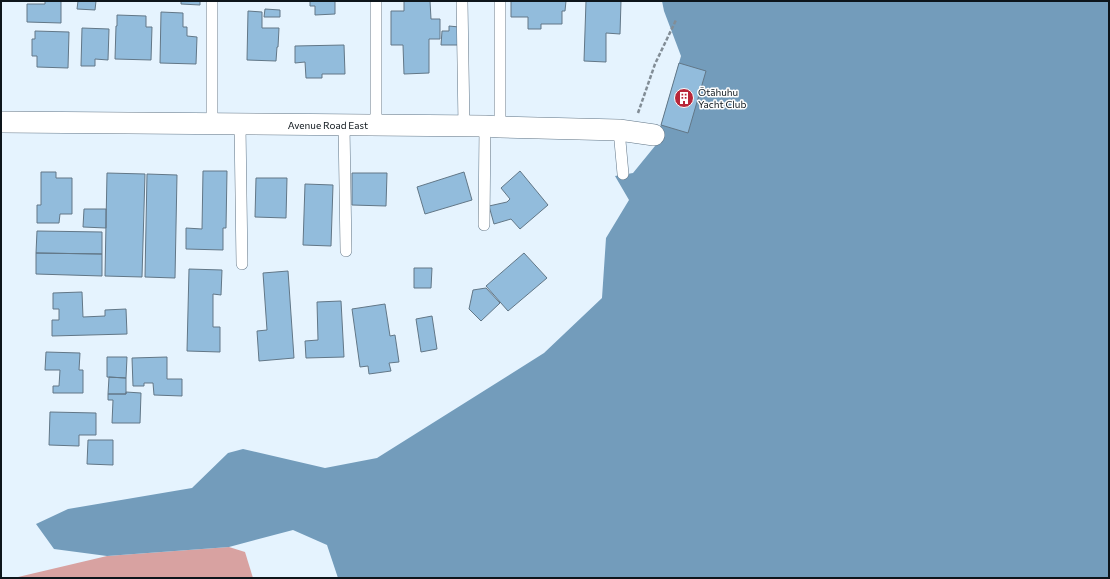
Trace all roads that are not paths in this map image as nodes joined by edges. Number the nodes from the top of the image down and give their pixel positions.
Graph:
1 (212, 1) edge
2 (376, 1) edge
3 (462, 1) edge
4 (500, 1) edge
5 (1, 122) edge
6 (212, 124) junction
7 (240, 125) junction
8 (344, 125) junction
9 (376, 126) junction
10 (464, 126) junction
11 (492, 127) junction
12 (619, 130) junction
13 (654, 135) dead end
14 (623, 174) dead end
15 (484, 225) dead end
16 (346, 251) dead end
17 (242, 264) dead end

1 - 6 lane
2 - 9 lane
3 - 10 lane
4 - 11 lane
5 - 6 street, Avenue Road East
6 - 7 street, Avenue Road East
7 - 8 street, Avenue Road East
7 - 17 lane
8 - 9 street, Avenue Road East
8 - 16 lane
9 - 10 street, Avenue Road East
10 - 11 street, Avenue Road East
11 - 12 street, Avenue Road East
11 - 15 lane
12 - 13 street, Avenue Road East
12 - 14 lane

